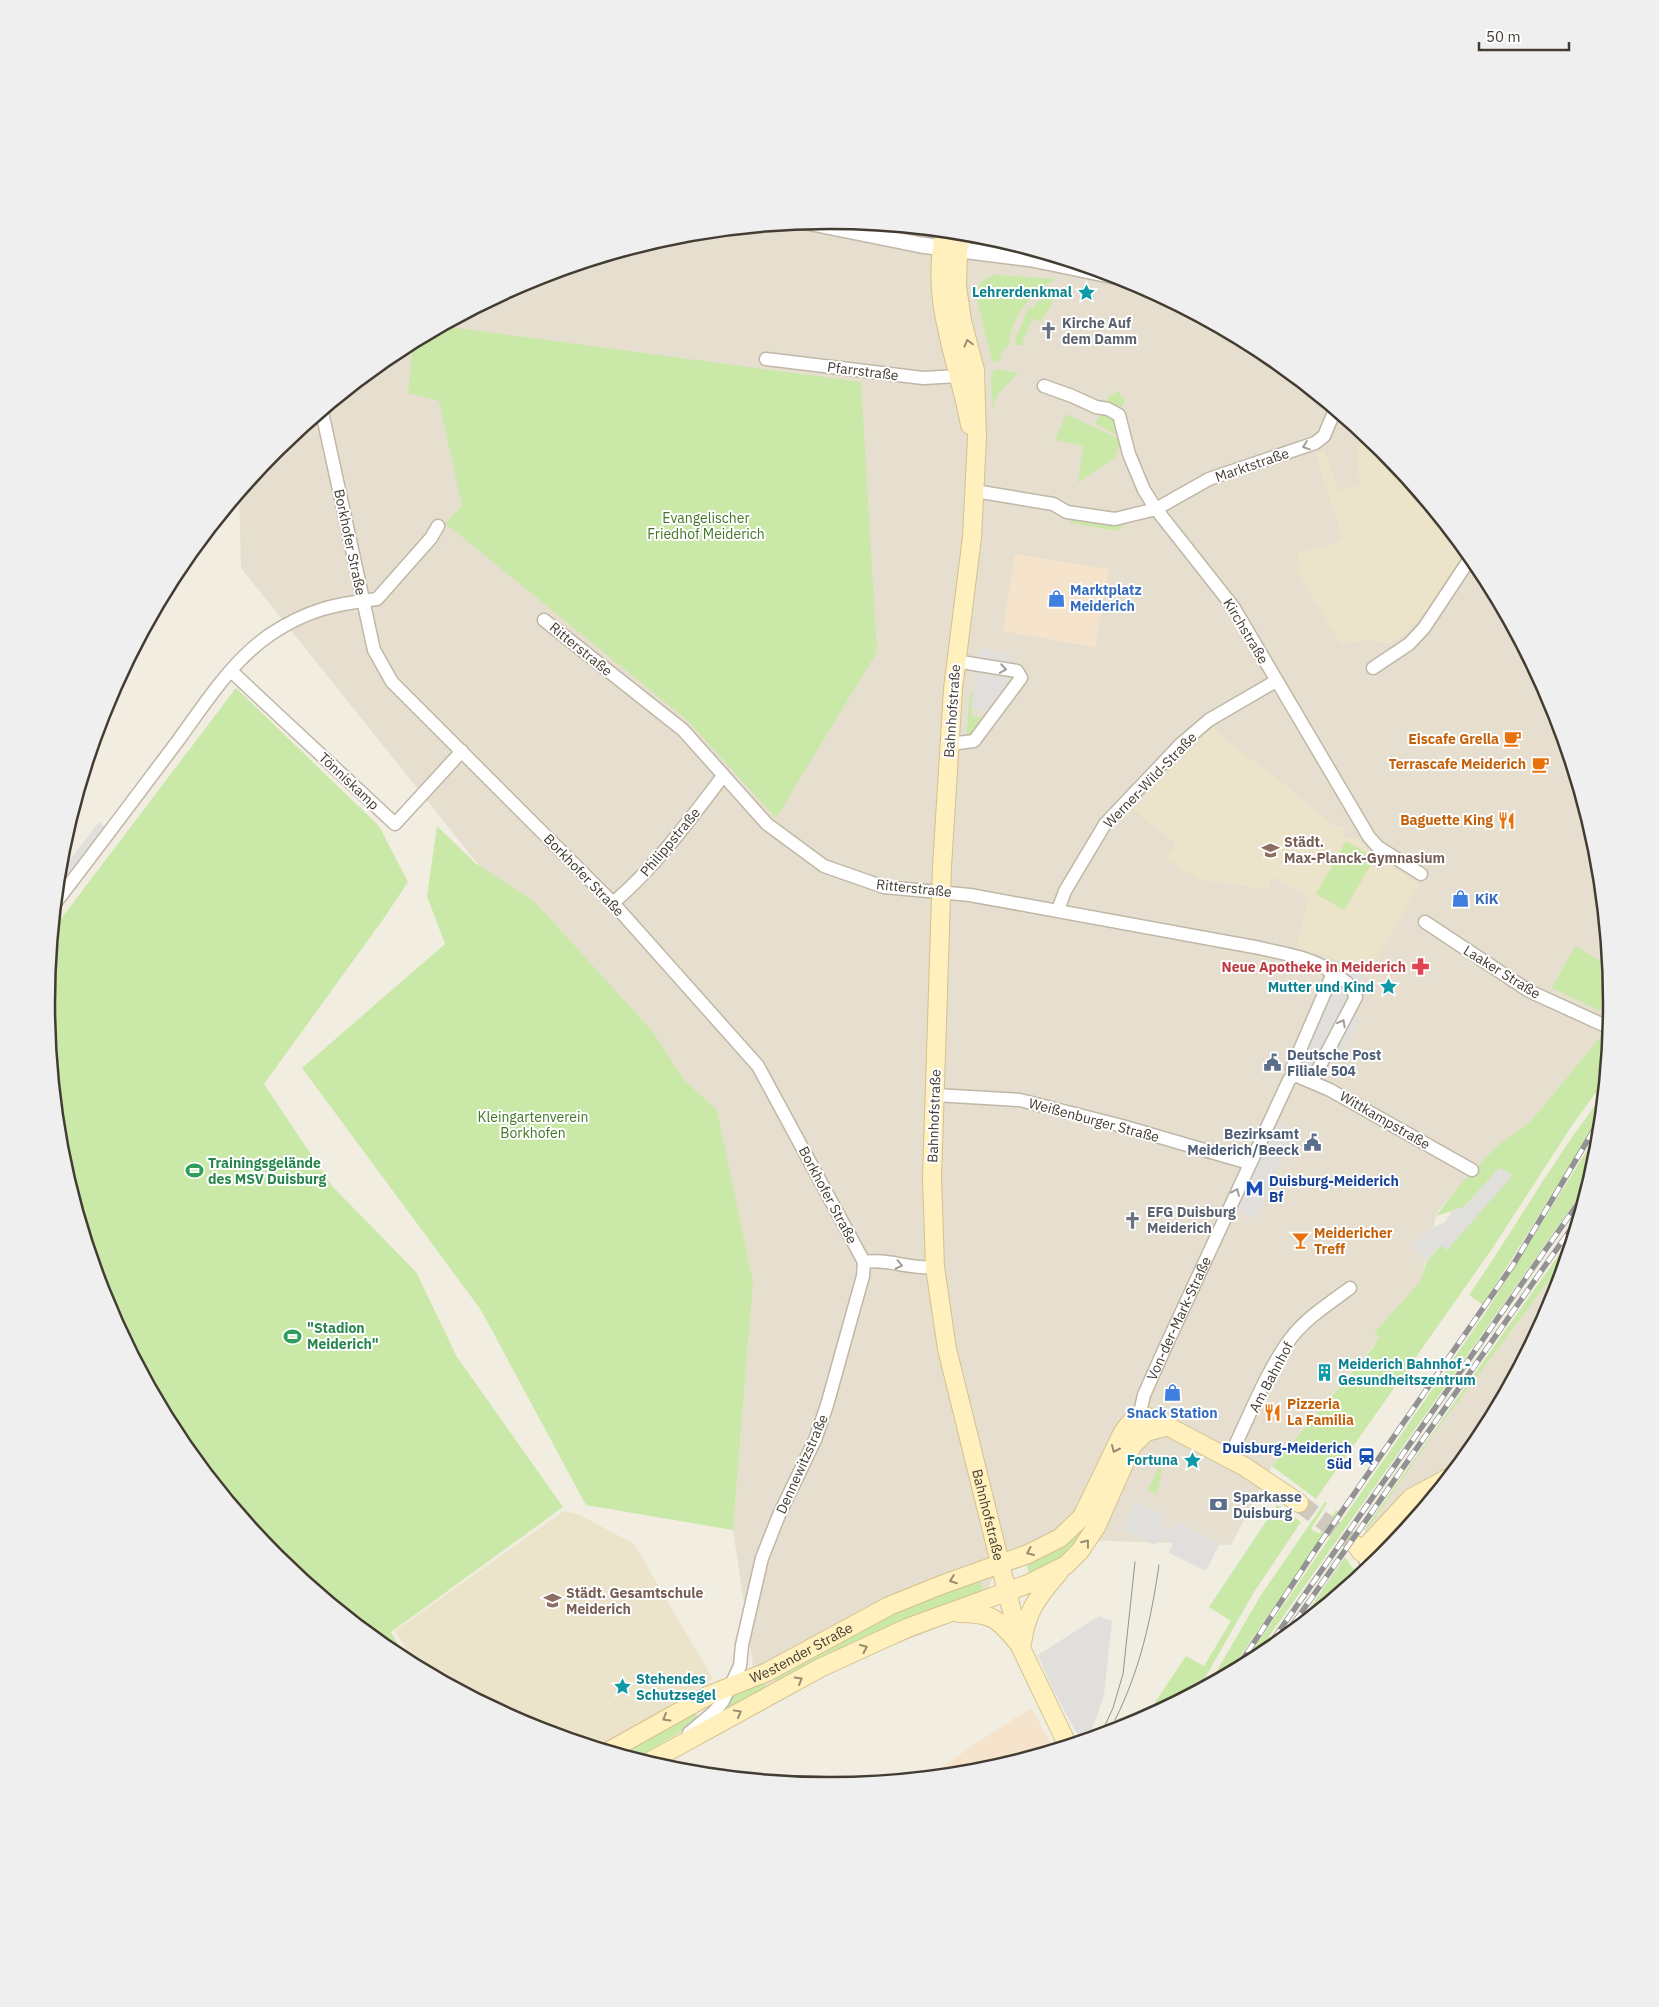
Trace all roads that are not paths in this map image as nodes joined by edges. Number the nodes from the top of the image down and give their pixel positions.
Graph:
1 (874, 231) edge
2 (952, 241) edge
3 (1067, 267) edge
4 (766, 359) dead end
5 (959, 376) junction
6 (1044, 386) dead end
7 (1333, 415) edge
8 (323, 418) edge
9 (976, 467) junction
10 (975, 491) junction
11 (1156, 510) junction
12 (438, 526) dead end
13 (1466, 564) edge
14 (362, 600) junction
15 (544, 620) dead end
16 (955, 661) junction
17 (1373, 668) dead end
18 (231, 671) junction
19 (1276, 681) junction
20 (949, 744) junction
21 (462, 751) junction
22 (723, 776) junction
23 (1421, 874) dead end
24 (941, 891) junction
25 (64, 892) edge
26 (613, 903) junction
27 (1058, 910) junction
28 (1425, 922) dead end
29 (1331, 978) junction
30 (1603, 1025) edge
31 (1295, 1075) junction
32 (1312, 1081) junction
33 (935, 1095) junction
34 (1249, 1163) junction
35 (1472, 1170) dead end
36 (864, 1262) junction
37 (935, 1267) junction
38 (1350, 1288) dead end
39 (1138, 1417) junction
40 (1165, 1427) junction
41 (1132, 1446) junction
42 (1229, 1458) junction
43 (1431, 1491) edge
44 (1299, 1503) tunnel mouth
45 (1359, 1549) joint
46 (1366, 1562) edge
47 (999, 1564) junction
48 (1066, 1565) junction
49 (1006, 1591) junction
50 (951, 1613) junction
51 (1021, 1648) junction
52 (746, 1672) junction
53 (731, 1686) junction
54 (1066, 1741) edge
55 (615, 1748) edge
56 (654, 1758) edge
57 (655, 1758) edge

1 - 2 street
2 - 3 street
2 - 5 main road, Bahnhofstraße
9 -> 2 main road, Bahnhofstraße
4 - 5 street, Pfarrstraße
5 - 9 main road, Bahnhofstraße
6 - 11 street, Kirchstraße
7 -> 11 street, Marktstraße
8 - 14 street, Borkhofer Straße
9 - 10 main road, Bahnhofstraße
10 - 11 street, Marktstraße
10 - 16 main road, Bahnhofstraße
11 - 19 street, Kirchstraße
12 - 14 street
13 - 17 street
14 - 18 street
14 - 21 street, Borkhofer Straße
15 - 22 street, Ritterstraße
16 - 20 main road, Bahnhofstraße
16 -> 20 street
18 - 21 street, Tönniskamp
18 - 25 street
19 - 23 street, Kirchstraße
19 - 27 street, Werner-Wild-Straße
20 - 24 main road, Bahnhofstraße
21 - 26 street, Borkhofer Straße
22 - 24 street, Ritterstraße
22 - 26 street, Philippstraße
24 - 27 street, Ritterstraße
24 - 33 main road, Bahnhofstraße
26 - 36 street, Borkhofer Straße
27 - 29 street, Ritterstraße
28 - 30 street, Laaker Straße
29 - 31 street, Von-der-Mark-Straße
32 -> 29 street, Ritterstraße
31 - 32 street, Wittkampstraße
31 - 34 street, Von-der-Mark-Straße
32 - 35 street, Wittkampstraße
33 - 34 street, Weißenburger Straße
33 - 37 main road, Bahnhofstraße
39 -> 34 street, Von-der-Mark-Straße
36 -> 37 street
36 - 52 street, Dennewitzstraße
37 - 47 main road, Bahnhofstraße
38 - 42 street, Am Bahnhof
39 - 40 main road
39 - 41 street, Von-der-Mark-Straße
39 -> 47 main road, Von-der-Mark-Straße
40 - 41 main road
40 - 42 main road
48 -> 41 main road, Von-der-Mark-Straße
42 - 44 main road
43 - 45 main road
45 - 46 street
47 - 49 main road, Bahnhofstraße
47 -> 52 main road, Westender Straße
48 - 49 main road, Von-der-Mark-Straße
48 - 51 main road
49 - 50 main road, Westender Straße
49 - 51 main road, Bahnhofstraße
50 - 51 main road
57 -> 50 main road, Westender Straße
51 - 54 main road, Bahnhofstraße
52 - 53 main road, Westender Straße
53 -> 55 main road, Westender Straße
53 - 56 street

